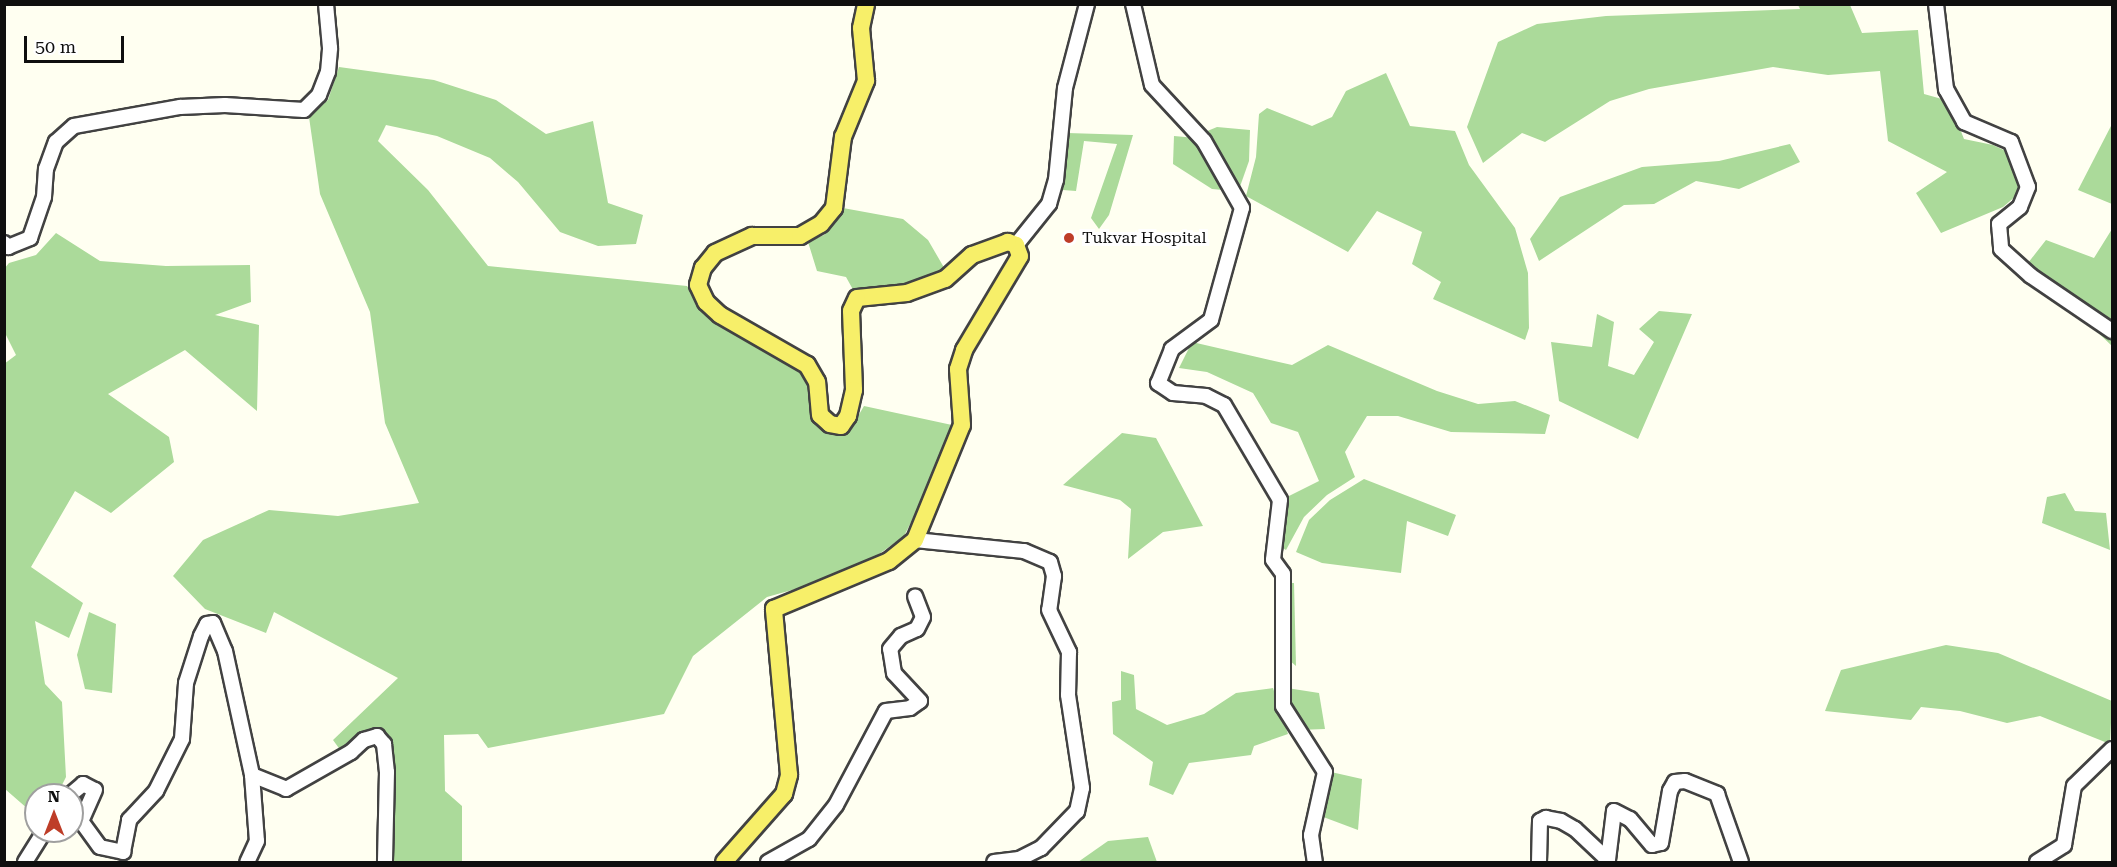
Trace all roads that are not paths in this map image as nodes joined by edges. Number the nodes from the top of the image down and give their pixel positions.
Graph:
1 (326, 4) edge
2 (866, 4) edge
3 (1133, 4) edge
4 (1936, 4) edge
5 (1089, 7) edge
6 (4, 243) edge
7 (1016, 245) junction
8 (2112, 331) edge
9 (915, 540) junction
10 (915, 596) dead end
11 (2112, 748) edge
12 (252, 775) junction
13 (84, 784) edge
14 (84, 814) edge
15 (84, 825) edge
16 (37, 843) edge
17 (25, 862) edge
18 (247, 862) edge
19 (385, 862) edge
20 (724, 862) edge
21 (768, 862) edge
22 (994, 862) edge
23 (1315, 862) edge
24 (1539, 862) edge
25 (1741, 862) edge
26 (2037, 862) edge

1 - 6 street
2 - 7 main road
3 - 23 street
4 - 8 street
5 - 7 street
7 - 9 main road
9 - 20 main road
9 - 22 street
10 - 21 street
11 - 26 street
12 - 15 street
12 - 18 street
12 - 19 street
13 - 14 street
16 - 17 street
24 - 25 street

